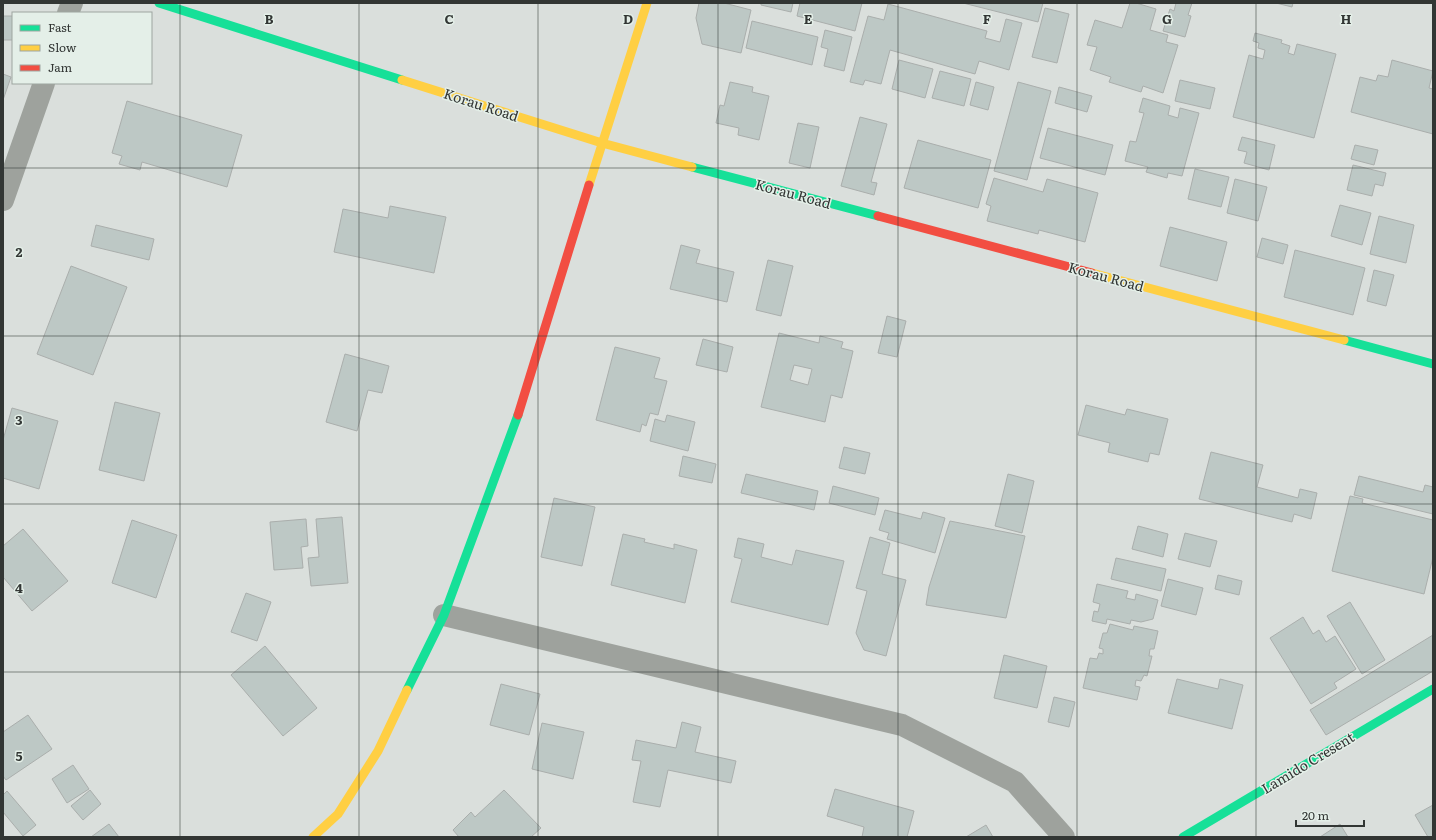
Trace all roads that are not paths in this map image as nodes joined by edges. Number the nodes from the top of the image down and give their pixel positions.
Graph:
1 (159, 3) edge
2 (648, 3) edge
3 (44, 84) edge
4 (602, 143) junction
5 (3, 200) edge
6 (1433, 364) edge
7 (444, 615) junction
8 (1433, 689) edge
9 (314, 837) edge
10 (1064, 837) edge
11 (1183, 837) edge

1 - 4 street, Korau Road
2 - 4 street
3 - 5 street
4 - 6 street, Korau Road
4 - 7 street
7 - 9 street
7 - 10 street
8 - 11 street, Lamido Cresent

